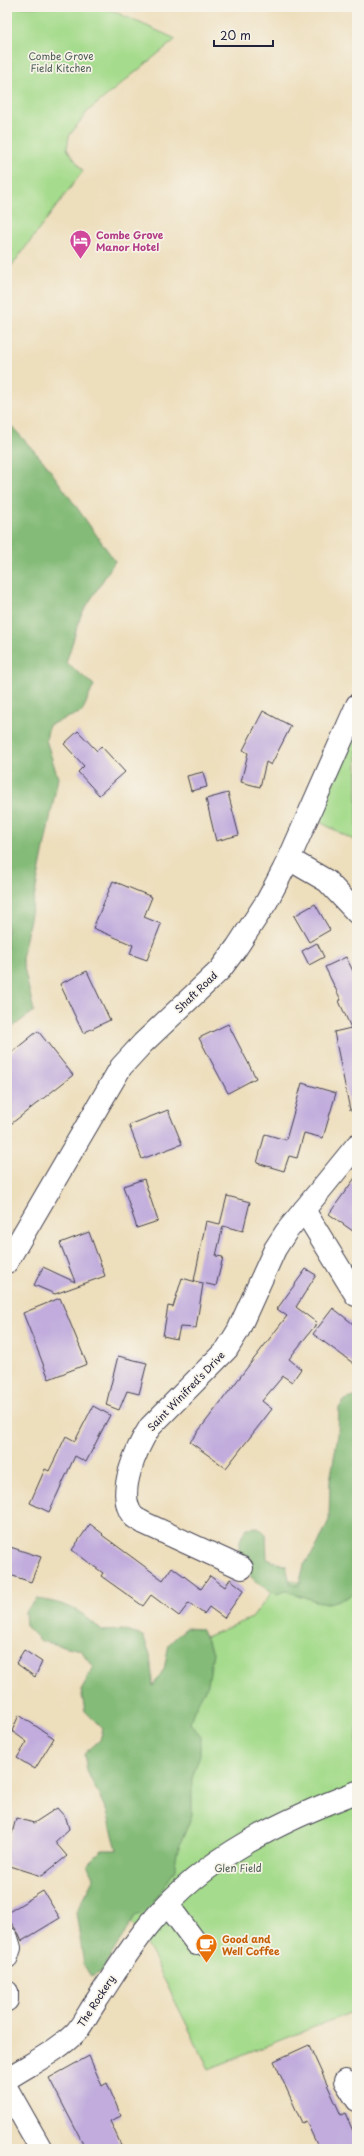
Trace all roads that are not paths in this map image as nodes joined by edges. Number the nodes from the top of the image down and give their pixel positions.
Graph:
1 (357, 705) edge
2 (289, 860) junction
3 (357, 913) edge
4 (357, 1145) edge
5 (304, 1210) junction
6 (7, 1262) edge
7 (356, 1294) dead end
8 (242, 1568) dead end
9 (357, 1792) edge
10 (168, 1905) junction
11 (7, 1938) edge
12 (197, 1944) dead end
13 (7, 1957) edge
14 (7, 1992) edge
15 (7, 2000) edge
16 (7, 2079) edge
17 (345, 2081) dead end
18 (7, 2089) edge
19 (357, 2100) edge
20 (41, 2149) edge

1 - 2 street, Shaft Road
2 - 3 street
2 - 6 street, Shaft Road
4 - 5 street, Saint Winifred's Drive
5 - 7 street
5 - 8 street, Saint Winifred's Drive
9 - 10 street, The Rockery
10 - 12 street
10 - 16 street, The Rockery
11 - 13 street
14 - 15 street
17 - 19 street
18 - 20 street

